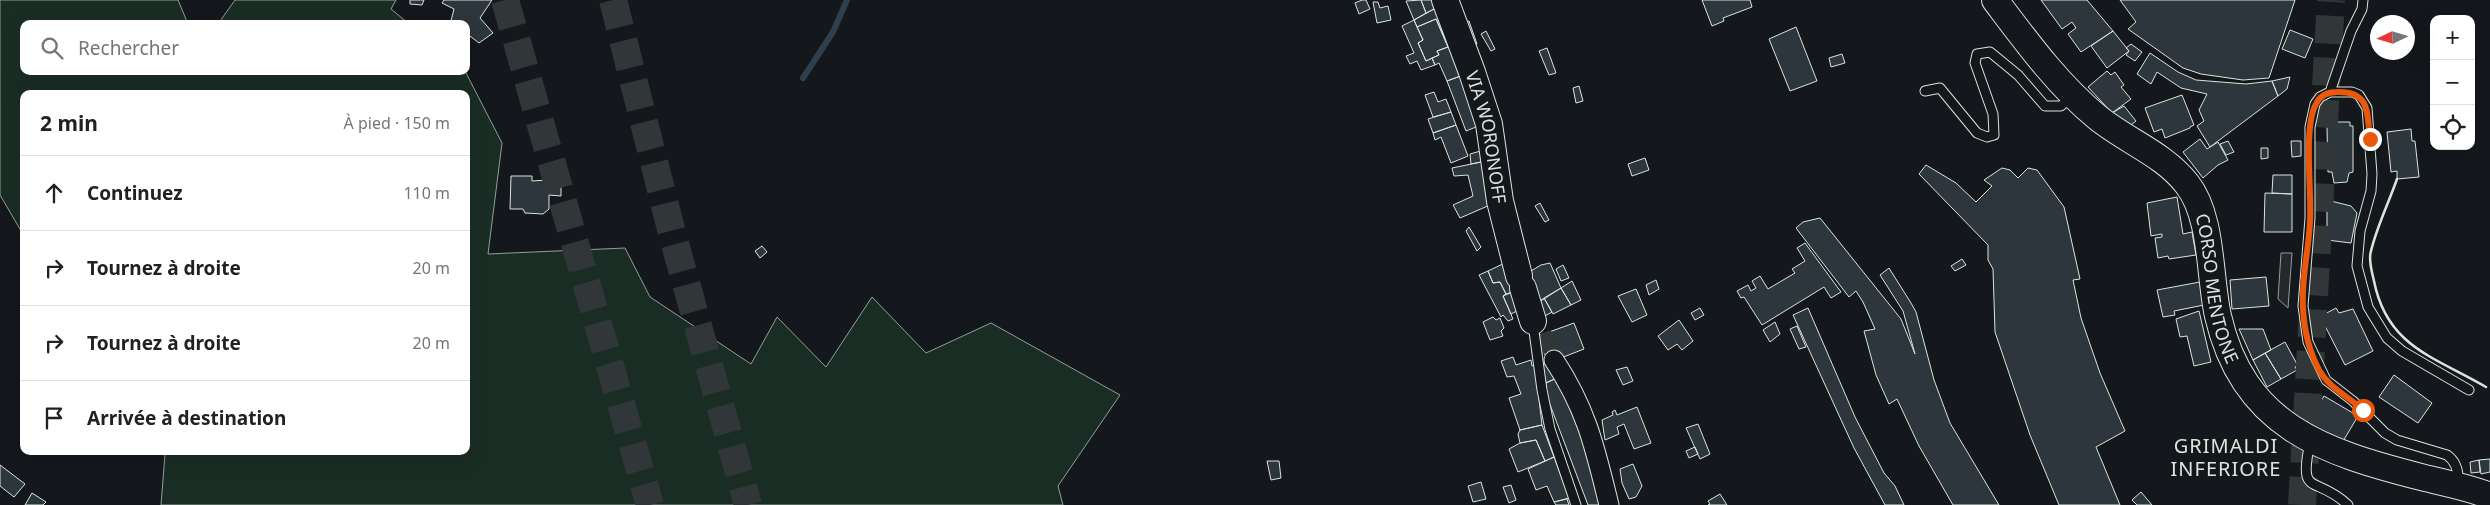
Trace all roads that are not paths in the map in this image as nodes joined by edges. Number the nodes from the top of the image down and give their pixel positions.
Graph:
1 (1445, 0) edge
2 (1995, 0) edge
3 (2363, 0) edge
4 (1925, 91) dead end
5 (2330, 92) junction
6 (2073, 95) junction
7 (1538, 328) joint
8 (1554, 360) tunnel mouth
9 (2469, 390) dead end
10 (2310, 441) junction
11 (2458, 487) junction
12 (2490, 496) edge
13 (1576, 505) edge
14 (1608, 505) edge
15 (2348, 505) edge

1 - 7 main road, VIA WORONOFF
2 - 6 main road, CORSO MENTONE
3 - 5 lane
4 - 6 lane
5 - 9 lane
5 - 11 lane
6 - 10 main road, CORSO MENTONE
7 - 13 lane, VIA WORONOFF
8 - 14 street
10 - 11 main road, CORSO MENTONE
10 - 15 lane
11 - 12 main road, CORSO MENTONE

